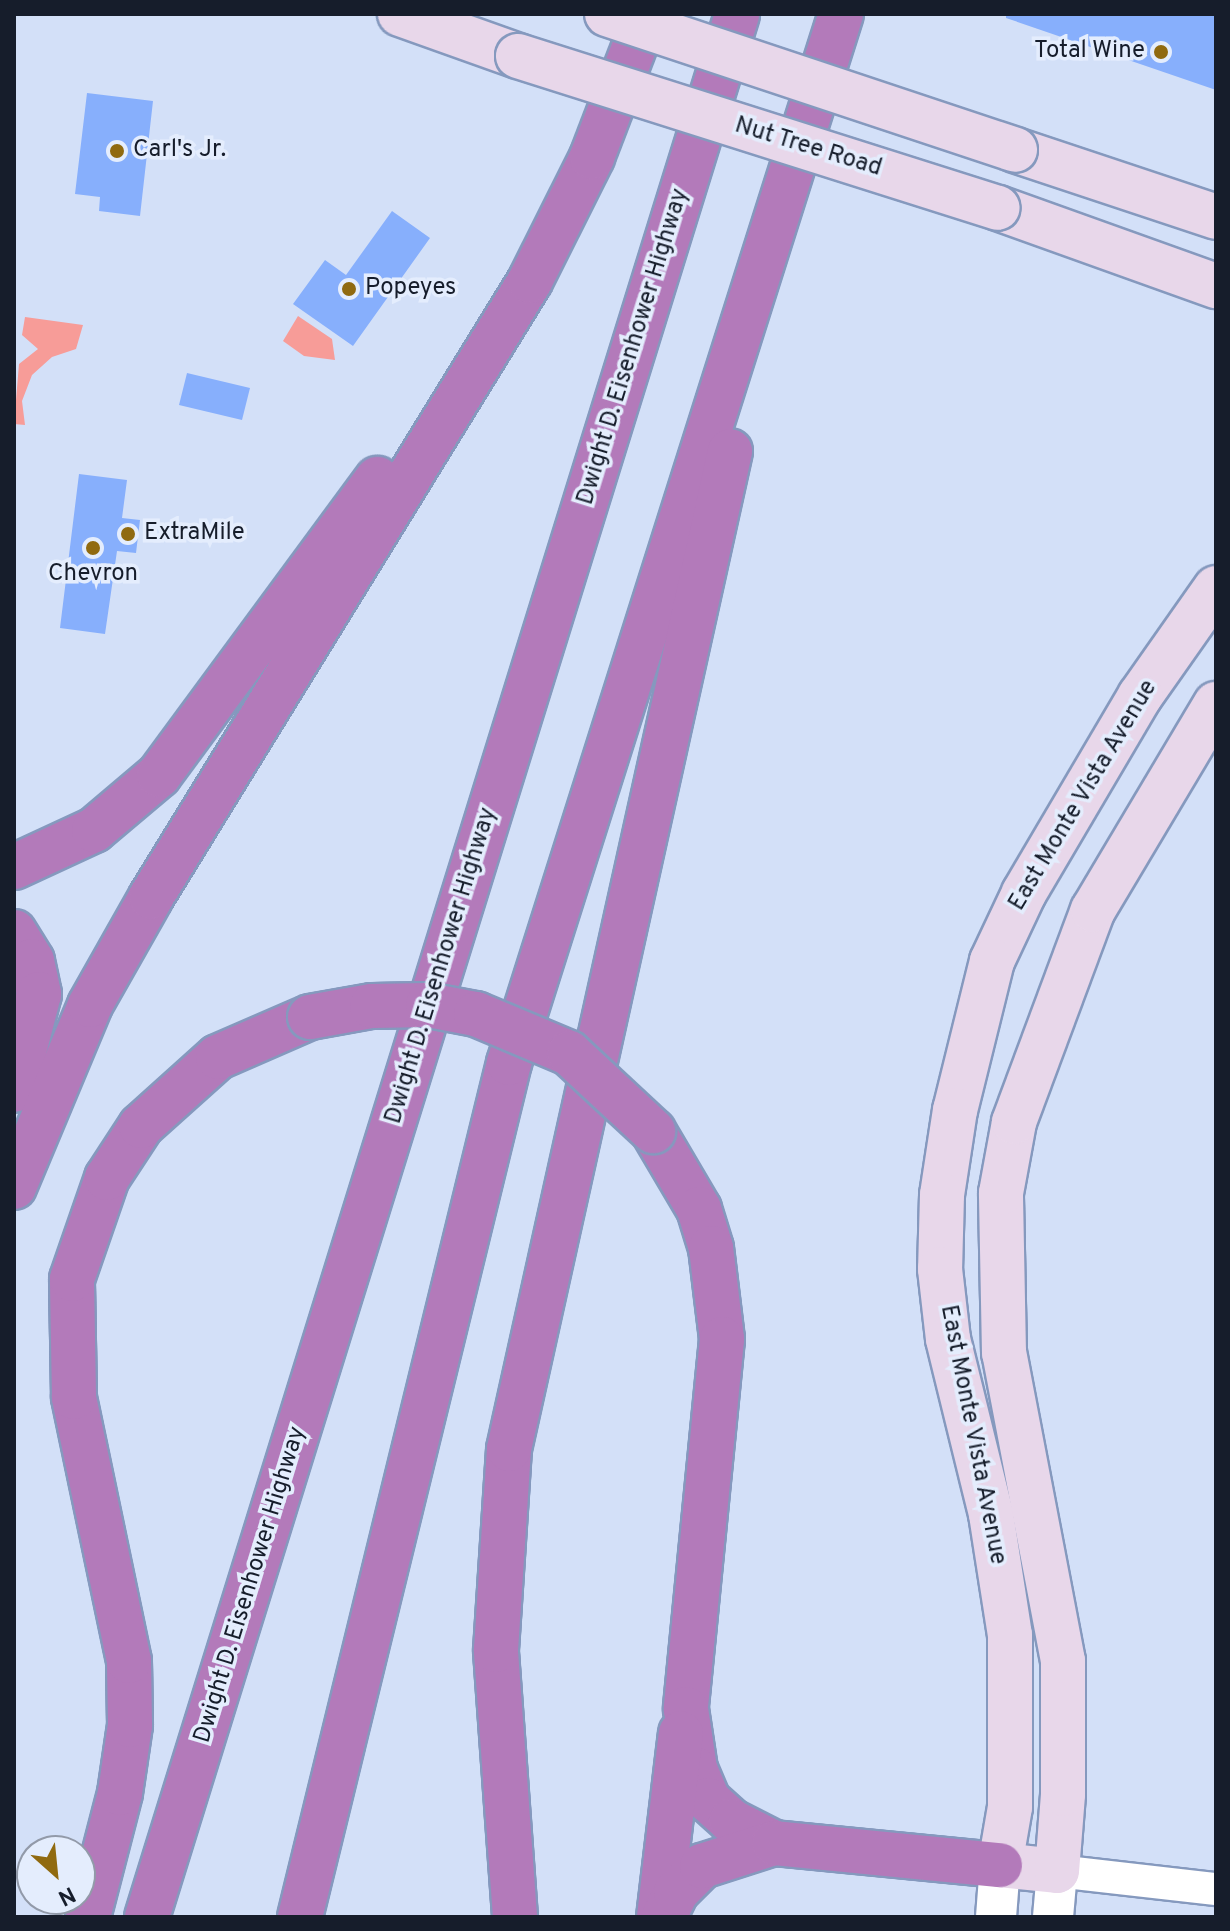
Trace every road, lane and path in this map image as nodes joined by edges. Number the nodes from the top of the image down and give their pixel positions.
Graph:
1 (400, 14) edge
2 (607, 14) edge
3 (647, 14) edge
4 (737, 14) edge
5 (841, 14) edge
6 (824, 64) junction
7 (1216, 217) edge
8 (530, 281) junction
9 (1216, 286) edge
10 (1216, 588) edge
11 (1216, 704) edge
12 (14, 867) edge
13 (14, 932) edge
14 (14, 1090) edge
15 (14, 1187) edge
16 (686, 1709) junction
17 (774, 1843) junction
18 (1000, 1865) junction
19 (1057, 1871) junction
20 (1216, 1889) edge
21 (88, 1917) edge
22 (147, 1917) edge
23 (300, 1917) edge
24 (515, 1917) edge
25 (661, 1917) edge
26 (996, 1917) edge
27 (1053, 1917) edge

1 - 9 main road, Nut Tree Road, bridge
2 - 7 main road, bridge
3 - 8 highway
4 - 22 highway, Dwight D. Eisenhower Highway
5 - 6 highway
6 - 23 highway
6 - 24 highway
8 - 12 highway
8 - 15 highway
10 - 18 main road, East Monte Vista Avenue
11 - 19 main road, East Monte Vista Avenue
13 - 14 highway
16 - 17 highway
16 - 21 highway, bridge
16 - 25 highway
17 - 18 highway
17 - 25 highway
18 - 19 main road
18 - 26 street, East Monte Vista Avenue
19 - 20 street
19 - 27 street, East Monte Vista Avenue

